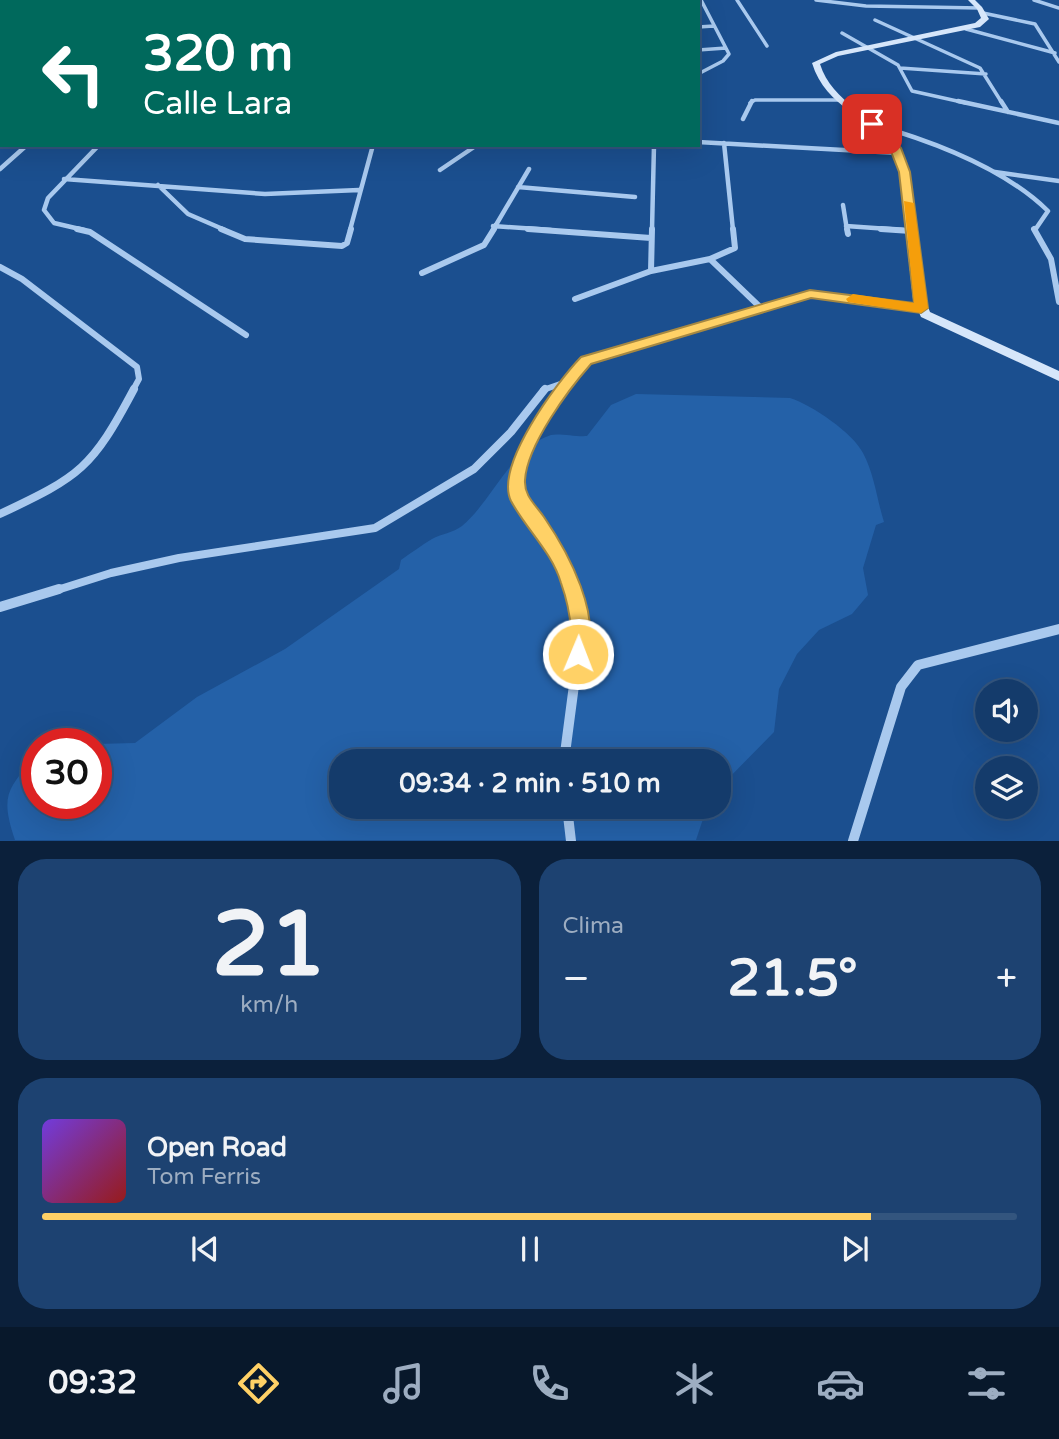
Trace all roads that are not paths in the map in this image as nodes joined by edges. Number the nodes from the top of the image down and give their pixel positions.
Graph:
1 (700, 0) edge
2 (737, 0) edge
3 (816, 0) edge
4 (971, 0) edge
5 (1034, 0) edge
6 (1059, 8) edge
7 (982, 11) junction
8 (875, 19) dead end
9 (714, 26) junction
10 (700, 27) edge
11 (966, 29) junction
12 (842, 33) dead end
13 (920, 39) junction
14 (767, 46) dead end
15 (870, 49) junction
16 (700, 50) edge
17 (728, 51) junction
18 (1056, 53) edge
19 (1059, 62) edge
20 (900, 68) junction
21 (700, 73) edge
22 (987, 74) junction
23 (840, 100) junction
24 (1008, 112) junction
25 (743, 119) dead end
26 (1059, 123) edge
27 (872, 124) junction
28 (700, 142) edge
29 (724, 143) junction
30 (25, 147) edge
31 (97, 147) edge
32 (372, 147) edge
33 (474, 147) edge
34 (654, 147) edge
35 (898, 153) junction
36 (0, 169) edge
37 (529, 169) dead end
38 (440, 170) dead end
39 (991, 172) junction
40 (64, 179) junction
41 (1059, 181) edge
42 (158, 185) junction
43 (518, 187) junction
44 (359, 190) junction
45 (635, 197) dead end
46 (843, 205) dead end
47 (493, 226) junction
48 (846, 226) junction
49 (911, 231) junction
50 (848, 234) dead end
51 (651, 238) junction
52 (710, 259) junction
53 (0, 267) edge
54 (651, 271) junction
55 (422, 272) dead end
56 (575, 299) dead end
57 (1059, 302) edge
58 (760, 307) junction
59 (921, 308) junction
60 (246, 335) dead end
61 (1059, 376) edge
62 (566, 382) junction
63 (0, 514) edge
64 (0, 607) edge
65 (1059, 629) edge
66 (566, 749) edge
67 (568, 819) edge
68 (571, 841) edge
69 (853, 841) edge

1 - 9 street
2 - 14 street
3 - 7 street
4 - 7 street
5 - 6 street
7 - 11 street
7 - 18 street
8 - 13 street
9 - 10 street
9 - 17 street
11 - 13 street
11 - 18 street
12 - 15 street
13 - 15 street
13 - 22 street
15 - 20 street
15 - 23 street
16 - 17 street
17 - 21 street
18 - 19 street
20 - 22 street
20 - 24 street
22 - 24 street
23 - 25 street
23 - 27 street
24 - 26 street
27 - 35 street
27 - 39 street
28 - 29 street
29 - 35 street
29 - 52 street
30 - 36 street
31 - 40 street
32 - 44 street
33 - 38 street
34 - 51 street
35 - 49 street
37 - 43 street
39 - 41 street
39 - 57 street
40 - 42 street
40 - 60 street
42 - 44 street
42 - 44 street
43 - 45 street
43 - 47 street
46 - 48 street
47 - 51 street
47 - 55 street
48 - 49 street
48 - 50 street
49 - 59 street
51 - 54 street
52 - 54 street
52 - 58 street
53 - 63 street
54 - 56 street
58 - 59 street
58 - 62 street
59 - 61 street
62 - 64 street
62 - 66 street
65 - 69 street
67 - 68 street

